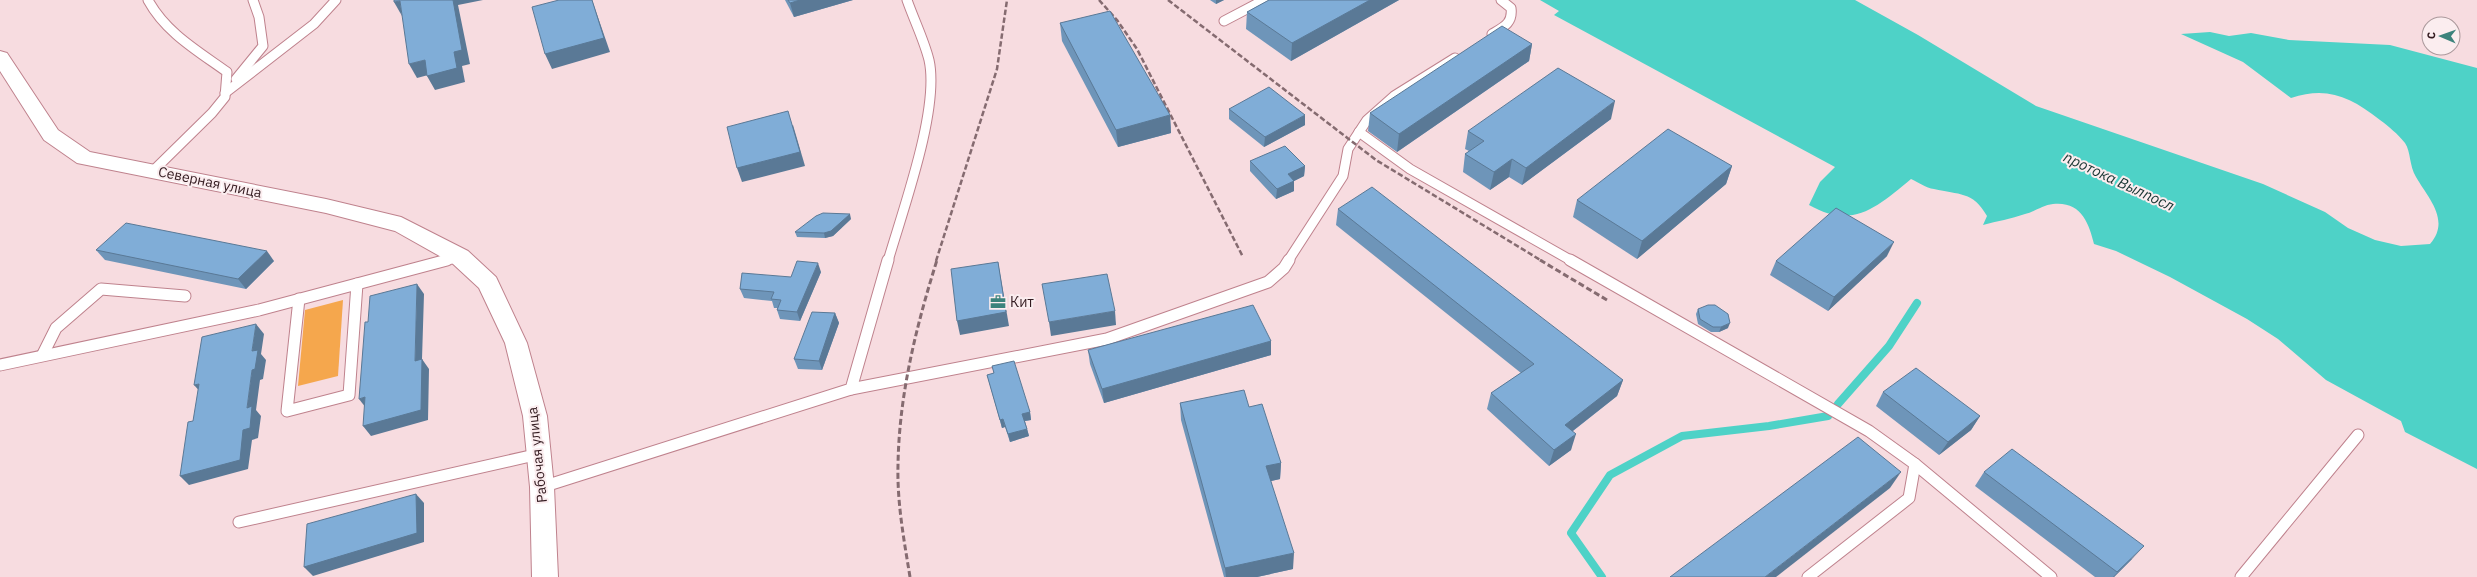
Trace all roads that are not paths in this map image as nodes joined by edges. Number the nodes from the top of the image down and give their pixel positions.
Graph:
1 (148, 0) edge
2 (253, 0) edge
3 (336, 0) edge
4 (907, 0) edge
5 (1264, 0) edge
6 (1501, 0) edge
7 (1224, 21) dead end
8 (1481, 41) edge
9 (1461, 54) edge
10 (0, 57) edge
11 (226, 93) junction
12 (1359, 132) junction
13 (154, 170) junction
14 (460, 257) junction
15 (357, 284) junction
16 (185, 296) dead end
17 (299, 299) junction
18 (43, 354) junction
19 (0, 365) edge
20 (851, 389) junction
21 (2358, 435) dead end
22 (538, 454) junction
23 (1915, 464) junction
24 (542, 487) junction
25 (239, 522) dead end
26 (545, 577) edge
27 (1808, 577) edge
28 (2051, 577) edge
29 (2241, 577) edge

1 - 11 lane
2 - 11 lane
3 - 11 lane
4 - 20 lane
5 - 7 lane
6 - 8 lane
9 - 12 lane
10 - 13 street, Северная улица
11 - 13 lane
12 - 20 lane
12 - 23 lane
13 - 14 street, Северная улица
14 - 15 lane
14 - 22 street, Рабочая улица
15 - 17 lane
15 - 17 lane
16 - 18 lane
17 - 18 lane
18 - 19 lane
20 - 24 lane
21 - 29 lane
22 - 24 street, Рабочая улица
22 - 25 lane
23 - 27 lane
23 - 28 lane
24 - 26 street, Рабочая улица

